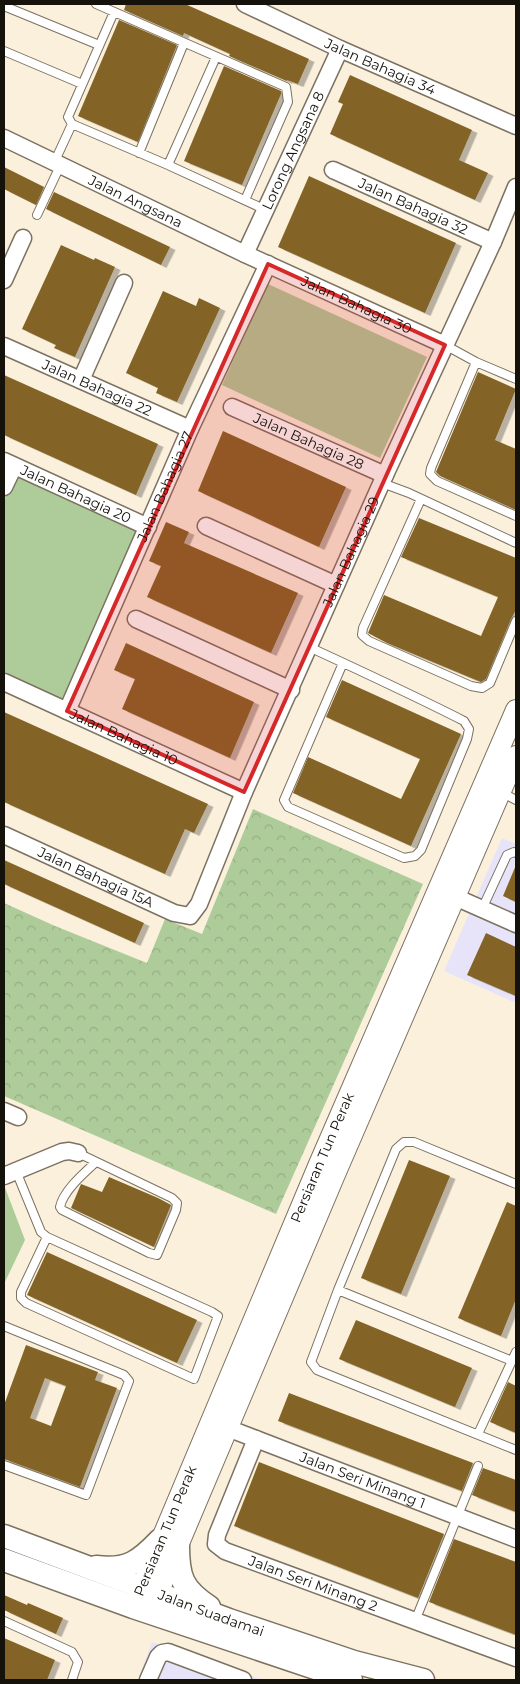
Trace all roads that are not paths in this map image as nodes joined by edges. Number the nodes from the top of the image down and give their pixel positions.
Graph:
1 (96, 4) edge
2 (251, 5) edge
3 (4, 6) edge
4 (114, 12) junction
5 (184, 43) junction
6 (99, 45) junction
7 (340, 49) junction
8 (4, 51) edge
9 (216, 57) junction
10 (82, 84) junction
11 (72, 124) junction
12 (516, 126) edge
13 (4, 138) edge
14 (139, 153) junction
15 (57, 164) junction
16 (168, 165) junction
17 (333, 170) dead end
18 (516, 187) edge
19 (245, 200) junction
20 (266, 210) junction
21 (37, 215) dead end
22 (23, 238) dead end
23 (493, 242) junction
24 (245, 254) junction
25 (268, 264) junction
26 (4, 280) edge
27 (124, 283) dead end
28 (445, 345) junction
29 (4, 346) edge
30 (476, 362) junction
31 (516, 379) edge
32 (80, 380) junction
33 (232, 407) dead end
34 (190, 429) junction
35 (9, 464) edge
36 (384, 479) junction
37 (4, 487) edge
38 (421, 499) junction
39 (516, 516) edge
40 (206, 526) dead end
41 (148, 527) junction
42 (516, 543) edge
43 (336, 585) junction
44 (136, 619) dead end
45 (516, 621) edge
46 (309, 647) junction
47 (343, 663) junction
48 (4, 682) edge
49 (291, 690) junction
50 (516, 710) edge
51 (67, 711) junction
52 (516, 756) edge
53 (244, 792) junction
54 (508, 796) edge
55 (4, 835) edge
56 (516, 853) edge
57 (455, 897) junction
58 (482, 909) junction
59 (190, 916) joint
60 (516, 924) edge
61 (78, 1154) joint
62 (96, 1162) junction
63 (10, 1173) edge
64 (516, 1184) edge
65 (47, 1237) junction
66 (338, 1290) junction
67 (4, 1326) edge
68 (516, 1352) edge
69 (512, 1361) junction
70 (219, 1424) junction
71 (478, 1434) junction
72 (256, 1439) junction
73 (516, 1450) edge
74 (4, 1465) edge
75 (478, 1466) dead end
76 (458, 1516) junction
77 (4, 1536) edge
78 (516, 1539) edge
79 (169, 1543) junction
80 (4, 1560) edge
81 (78, 1564) junction
82 (146, 1600) junction
83 (229, 1620) junction
84 (415, 1621) junction
85 (4, 1622) edge
86 (516, 1658) edge
87 (72, 1680) edge
88 (148, 1680) edge
89 (243, 1680) edge
90 (351, 1680) edge
91 (423, 1680) edge

1 - 4 lane
2 - 7 street, Jalan Bahagia 34
3 - 6 lane
4 - 5 lane
4 - 6 lane
5 - 9 lane
5 - 14 lane
6 - 10 lane
7 - 12 street, Jalan Bahagia 34
7 - 20 street, Lorong Angsana 8
8 - 10 lane
9 - 16 lane
9 - 19 lane
10 - 11 lane
11 - 14 lane
11 - 15 lane
13 - 15 street, Jalan Angsana
14 - 16 lane
15 - 21 lane
15 - 24 street, Jalan Angsana
16 - 19 lane
17 - 23 street, Jalan Bahagia 32
18 - 23 street, Jalan Bahagia 29
19 - 20 lane
20 - 24 street, Lorong Angsana 8
22 - 26 street
23 - 28 street, Jalan Bahagia 29
24 - 25 street, Jalan Angsana
25 - 28 street, Jalan Bahagia 30
25 - 34 street, Jalan Bahagia 27
27 - 32 street
28 - 30 lane
28 - 36 street, Jalan Bahagia 29
29 - 32 street, Jalan Bahagia 22
30 - 31 lane
30 - 39 lane
32 - 34 street, Jalan Bahagia 22
33 - 36 street, Jalan Bahagia 28
34 - 41 street, Jalan Bahagia 27
35 - 37 street
35 - 41 street, Jalan Bahagia 20
36 - 38 lane
36 - 43 street, Jalan Bahagia 29
38 - 42 lane
38 - 45 lane
40 - 43 street
41 - 51 street, Jalan Bahagia 27
43 - 46 street, Jalan Bahagia 29
44 - 49 street
46 - 47 lane
46 - 49 street, Jalan Bahagia 29
47 - 47 lane
48 - 51 street, Jalan Bahagia 10
49 - 53 street, Jalan Bahagia 29
50 - 70 street, Persiaran Tun Perak
51 - 53 street, Jalan Bahagia 10
52 - 54 street, Persiaran Tun Perak
53 - 59 street, Jalan Bahagia 29
54 - 57 street, Persiaran Tun Perak
55 - 59 street, Jalan Bahagia 15A
56 - 58 lane
57 - 58 street
57 - 70 street, Persiaran Tun Perak
58 - 60 street
61 - 62 lane
61 - 63 street
62 - 62 lane
63 - 65 lane
64 - 66 lane
65 - 65 lane
66 - 69 lane
66 - 71 lane
67 - 74 lane
68 - 69 lane
69 - 71 lane
70 - 72 street, Jalan Seri Minang 1
70 - 79 street, Persiaran Tun Perak
71 - 73 lane
72 - 76 street, Jalan Seri Minang 1
72 - 84 street, Jalan Seri Minang 2
75 - 76 lane
76 - 78 street, Jalan Seri Minang 1
76 - 84 lane
77 - 81 main road, Jalan Suadamai
79 - 81 main road
79 - 82 street, Persiaran Tun Perak
79 - 83 main road
80 - 82 main road, Jalan Suadamai
81 - 82 main road, Jalan Suadamai
82 - 83 main road, Jalan Suadamai
82 - 90 main road, Jalan Suadamai
83 - 91 main road, Jalan Suadamai
84 - 86 street, Jalan Seri Minang 2
85 - 87 lane
88 - 89 street

